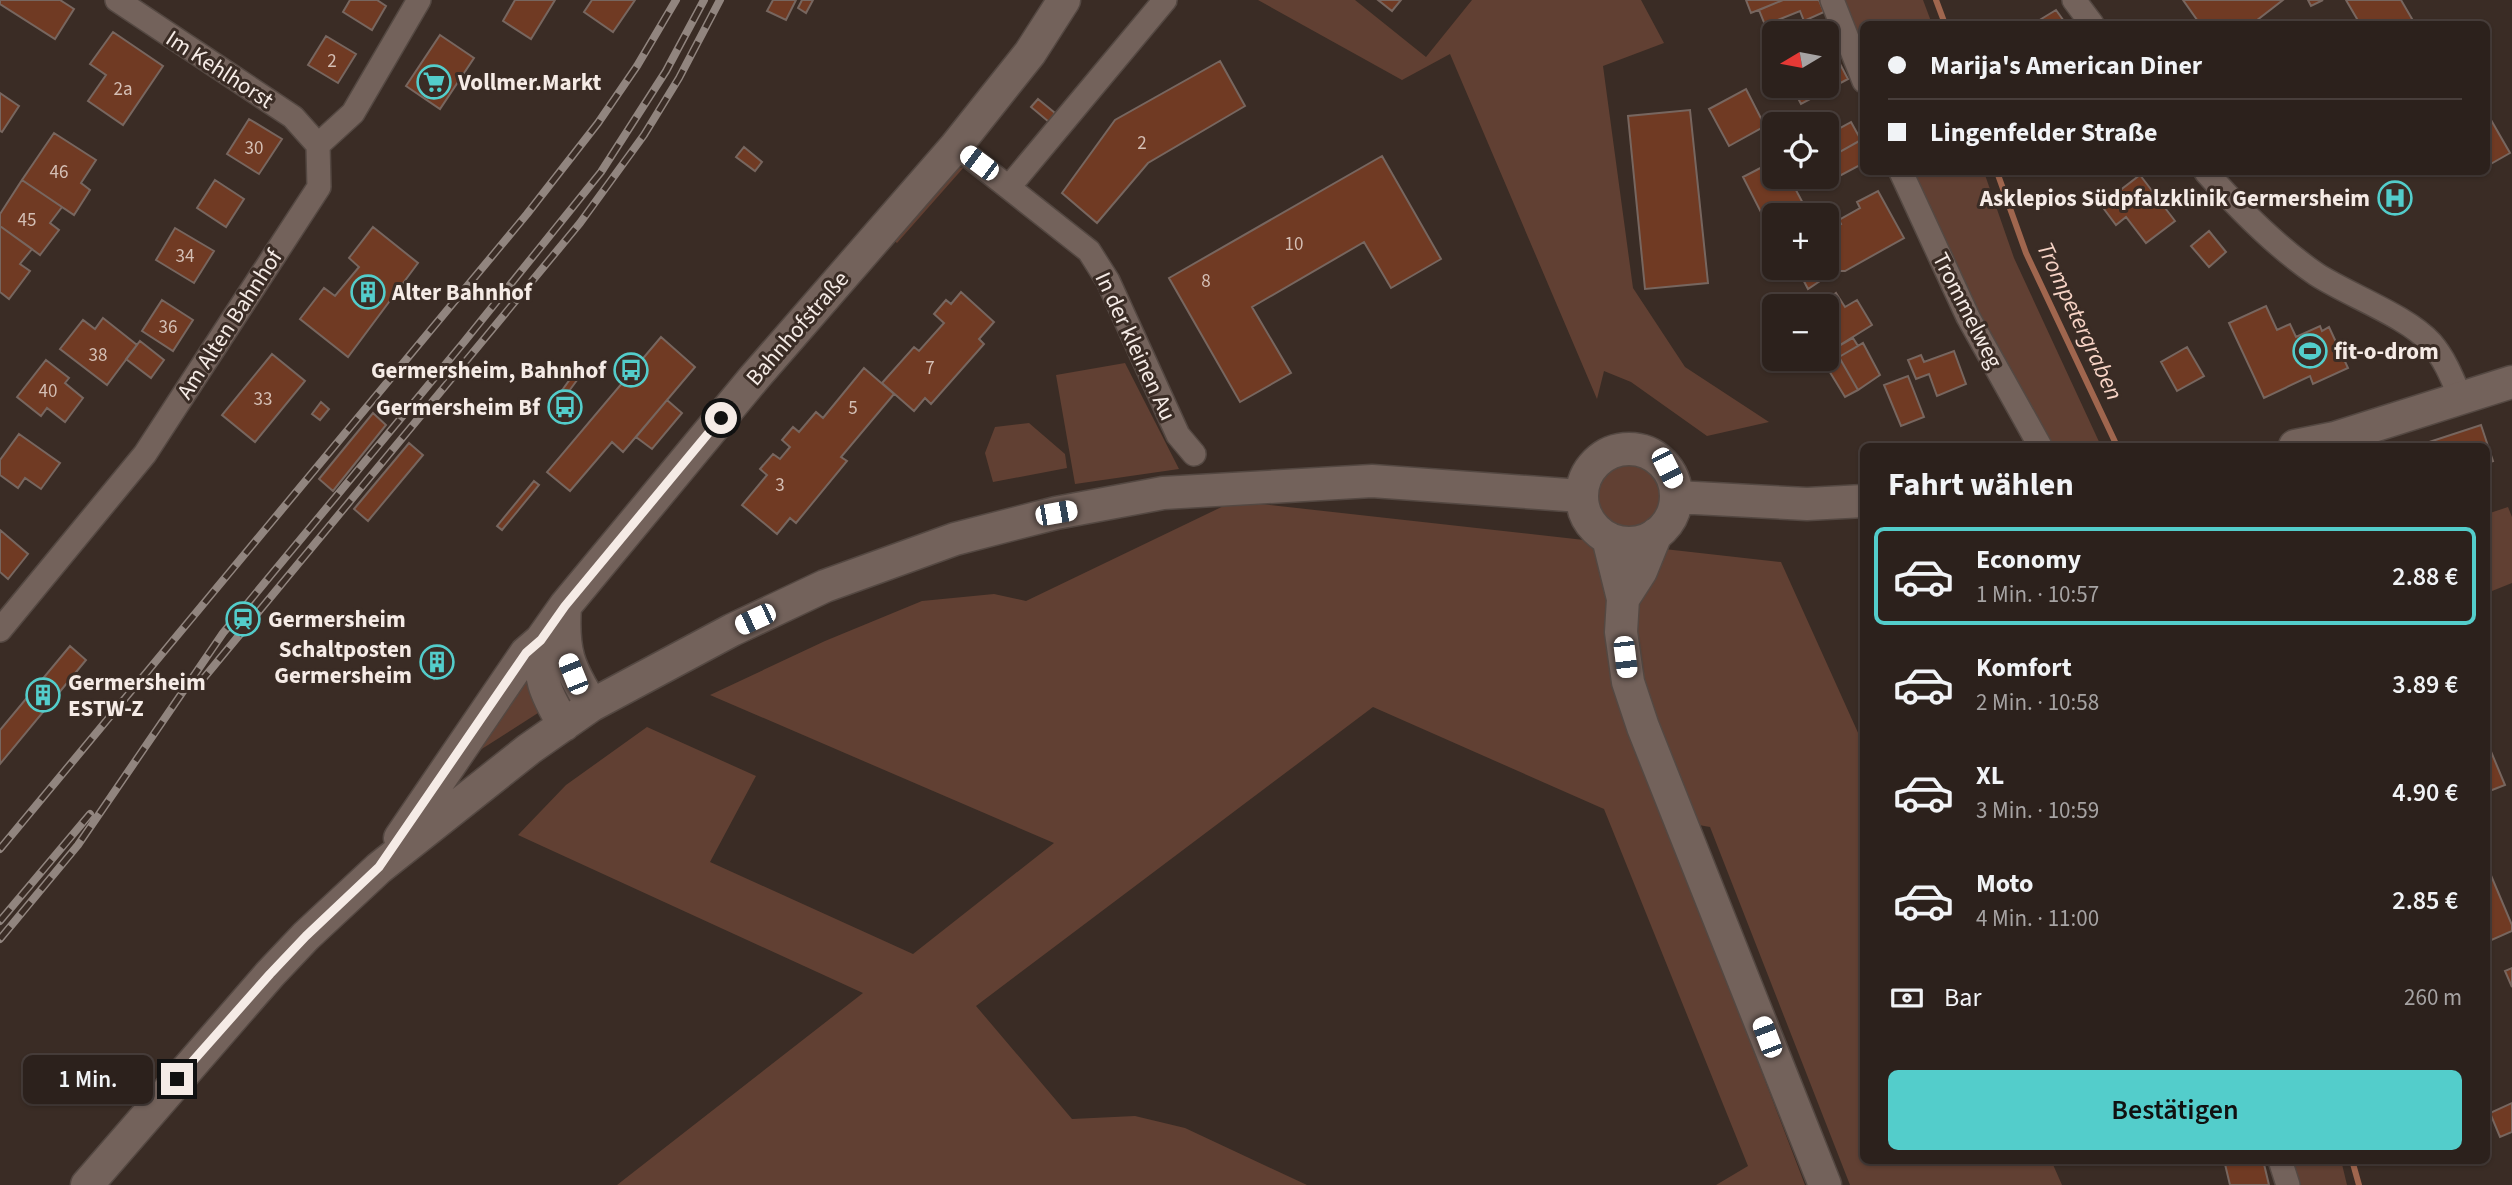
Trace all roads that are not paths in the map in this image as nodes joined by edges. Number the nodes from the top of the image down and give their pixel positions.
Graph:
1 (117, 0) edge
2 (419, 0) edge
3 (1064, 0) edge
4 (1165, 0) edge
5 (1832, 0) edge
6 (2074, 0) edge
7 (2090, 21) edge
8 (1860, 71) edge
9 (318, 145) junction
10 (957, 146) junction
11 (1902, 175) edge
12 (2209, 175) edge
13 (1009, 187) junction
14 (2512, 382) edge
15 (2461, 399) junction
16 (2038, 443) edge
17 (2312, 443) edge
18 (1194, 454) dead end
19 (1581, 496) junction
20 (1676, 497) junction
21 (1860, 502) edge
22 (1656, 534) junction
23 (1608, 538) junction
24 (1623, 599) junction
25 (565, 606) junction
26 (0, 630) edge
27 (533, 646) junction
28 (592, 705) junction
29 (564, 725) junction
30 (379, 867) junction
31 (2281, 1164) edge
32 (87, 1185) edge
33 (1825, 1185) edge
34 (2288, 1185) edge

1 - 9 street, Im Kehlhorst
2 - 9 street
3 - 10 main road, Bahnhofstraße
4 - 13 street
5 - 8 street
6 - 7 street
9 - 26 street, Am Alten Bahnhof
10 - 13 street, In der kleinen Au
10 - 25 main road, Bahnhofstraße
11 - 16 street, Trommelweg
12 - 15 street
13 - 18 street, In der kleinen Au
14 - 15 main road
15 - 17 main road
19 - 20 main road
19 - 23 main road
19 - 28 main road
20 - 21 main road
20 - 22 main road
22 - 23 main road
22 - 24 main road
23 - 24 main road
24 - 33 main road
25 - 27 main road, Bahnhofstraße
25 - 28 main road
27 - 29 main road
27 - 30 main road, Bahnhofstraße
28 - 29 main road
29 - 30 main road
30 - 32 main road
31 - 34 street

